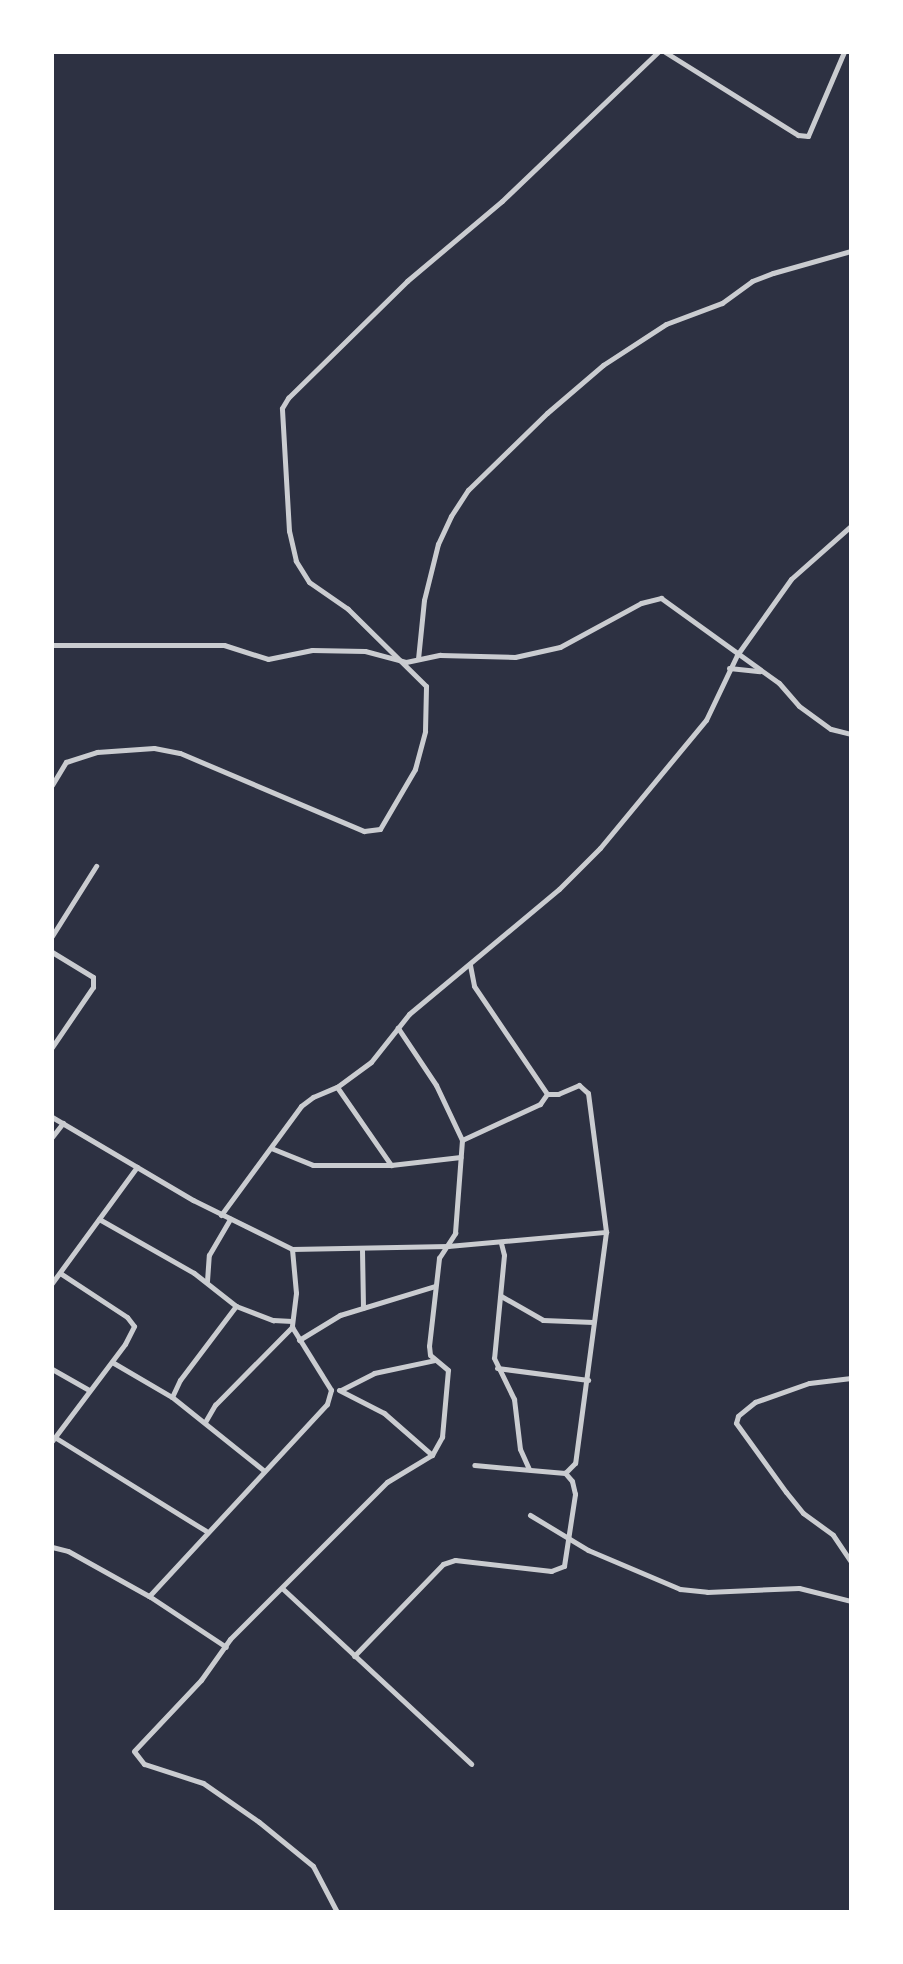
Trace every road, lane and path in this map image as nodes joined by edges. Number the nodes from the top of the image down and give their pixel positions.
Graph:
1 (658, 52) edge
2 (665, 52) edge
3 (844, 52) edge
4 (851, 251) edge
5 (851, 526) edge
6 (52, 645) edge
7 (737, 655) junction
8 (418, 659) junction
9 (406, 662) junction
10 (729, 668) junction
11 (761, 671) junction
12 (851, 734) edge
13 (52, 785) edge
14 (96, 866) dead end
15 (52, 936) edge
16 (52, 952) edge
17 (470, 965) junction
18 (398, 1028) junction
19 (52, 1047) edge
20 (337, 1087) junction
21 (547, 1094) junction
22 (52, 1117) edge
23 (63, 1123) junction
24 (52, 1137) edge
25 (462, 1140) junction
26 (271, 1148) junction
27 (461, 1157) junction
28 (391, 1165) junction
29 (137, 1167) junction
30 (221, 1215) junction
31 (99, 1219) junction
32 (230, 1219) junction
33 (606, 1232) junction
34 (501, 1243) junction
35 (448, 1246) junction
36 (292, 1249) junction
37 (362, 1250) junction
38 (60, 1273) junction
39 (206, 1282) junction
40 (52, 1283) edge
41 (435, 1286) junction
42 (500, 1296) junction
43 (236, 1306) junction
44 (363, 1308) junction
45 (593, 1322) junction
46 (292, 1324) junction
47 (299, 1340) junction
48 (435, 1360) junction
49 (111, 1361) junction
50 (496, 1368) junction
51 (52, 1369) edge
52 (851, 1378) edge
53 (588, 1380) junction
54 (89, 1390) junction
55 (331, 1390) junction
56 (339, 1390) junction
57 (172, 1397) junction
58 (205, 1422) junction
59 (54, 1439) edge
60 (432, 1455) junction
61 (474, 1465) dead end
62 (263, 1470) junction
63 (529, 1470) junction
64 (565, 1473) junction
65 (530, 1515) dead end
66 (206, 1531) junction
67 (569, 1538) junction
68 (52, 1547) edge
69 (851, 1562) edge
70 (283, 1589) junction
71 (149, 1596) junction
72 (851, 1601) edge
73 (226, 1647) junction
74 (354, 1656) junction
75 (471, 1764) dead end
76 (337, 1912) edge

1 - 9 street
2 - 3 street
4 - 8 street
5 - 7 street
6 - 9 street
7 - 8 street
7 - 10 street
7 - 11 street
8 - 9 street
9 - 13 street
10 - 11 street
10 - 17 street
11 - 12 street
14 - 15 street
16 - 19 street
17 - 18 street
17 - 21 street
18 - 20 street
18 - 25 street
20 - 26 street
20 - 28 street
21 - 25 street
21 - 33 street
22 - 23 street
23 - 24 street
23 - 29 street
25 - 27 street
26 - 28 street
26 - 30 street
27 - 28 street
27 - 35 street
29 - 30 street
29 - 31 street
30 - 32 street
31 - 38 street
31 - 39 street
32 - 36 street
32 - 39 street
33 - 34 street
33 - 45 street
34 - 35 street
34 - 42 street
35 - 37 street
35 - 41 street
36 - 37 street
36 - 46 street
37 - 44 street
38 - 40 street
38 - 49 street
39 - 43 street
41 - 44 street
41 - 48 street
42 - 45 street
42 - 50 street
43 - 46 street
43 - 57 street
44 - 47 street
45 - 53 street
46 - 47 street
46 - 58 street
47 - 55 street
48 - 56 street
48 - 60 street
49 - 54 street
49 - 57 street
50 - 53 street
50 - 63 street
51 - 54 street
52 - 69 street
53 - 64 street
54 - 59 street
55 - 56 street
55 - 62 street
56 - 60 street
57 - 58 street
58 - 62 street
59 - 66 street
60 - 70 street
61 - 63 street
62 - 66 street
63 - 64 street
64 - 67 street
65 - 67 street
66 - 71 street
67 - 72 street
67 - 74 street
68 - 71 street
70 - 73 street
70 - 74 street
71 - 73 street
73 - 76 street
74 - 75 street

